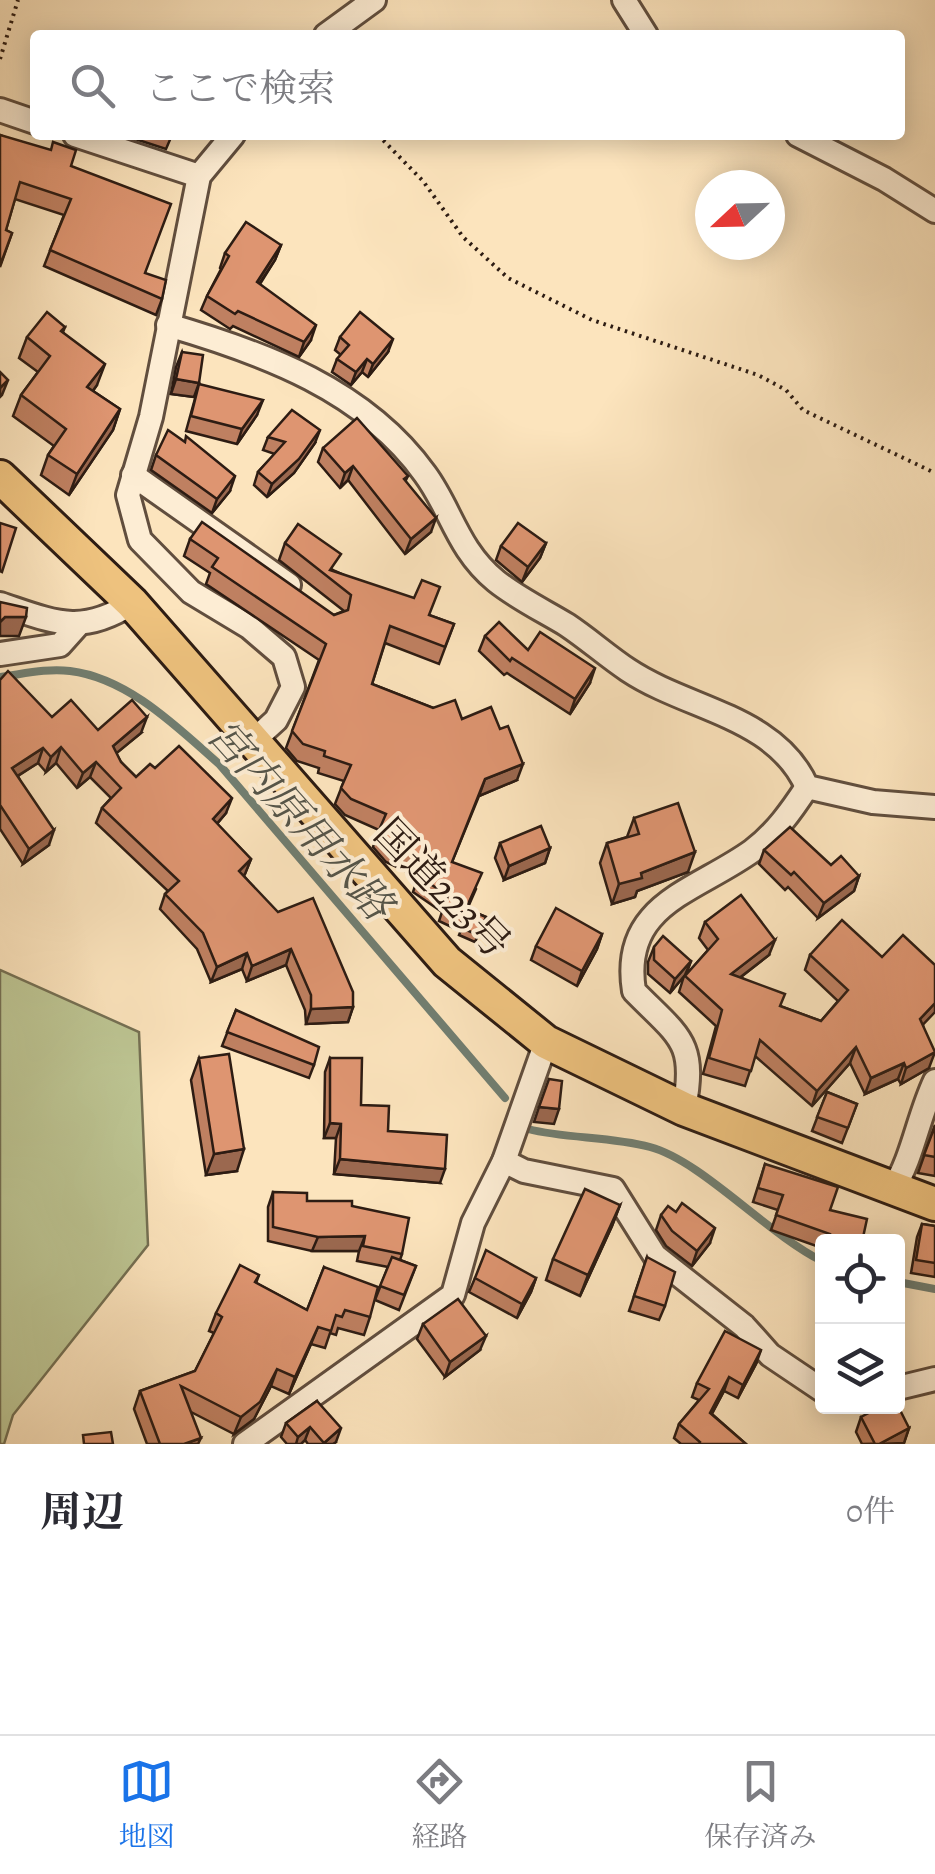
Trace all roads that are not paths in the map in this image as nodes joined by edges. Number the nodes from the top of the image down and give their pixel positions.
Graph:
1 (374, 0) edge
2 (624, 0) edge
3 (333, 30) edge
4 (643, 30) edge
5 (0, 110) edge
6 (30, 120) edge
7 (90, 140) edge
8 (230, 140) edge
9 (808, 140) edge
10 (200, 176) junction
11 (935, 211) edge
12 (168, 325) junction
13 (133, 475) junction
14 (0, 478) edge
15 (132, 603) junction
16 (0, 604) edge
17 (315, 605) edge
18 (77, 626) junction
19 (0, 654) edge
20 (254, 740) junction
21 (807, 787) junction
22 (935, 806) edge
23 (546, 1042) junction
24 (935, 1080) edge
25 (684, 1110) junction
26 (504, 1161) junction
27 (894, 1189) junction
28 (935, 1204) edge
29 (935, 1379) edge
30 (815, 1385) edge
31 (905, 1386) edge
32 (245, 1444) edge

1 - 3 street
2 - 4 street
5 - 6 street
7 - 10 street
8 - 10 street
9 - 11 street
10 - 12 street
12 - 13 street
12 - 21 street
13 - 17 street
13 - 20 street
14 - 15 highway, 国道223号
15 - 18 street
15 - 20 highway, 国道223号
16 - 18 street
18 - 19 street
20 - 23 highway, 国道223号
21 - 22 street
21 - 25 street
23 - 25 highway, 国道223号
23 - 26 street
24 - 27 street
25 - 27 highway, 国道223号
26 - 30 street
26 - 32 street
27 - 28 highway, 国道223号
29 - 31 street

